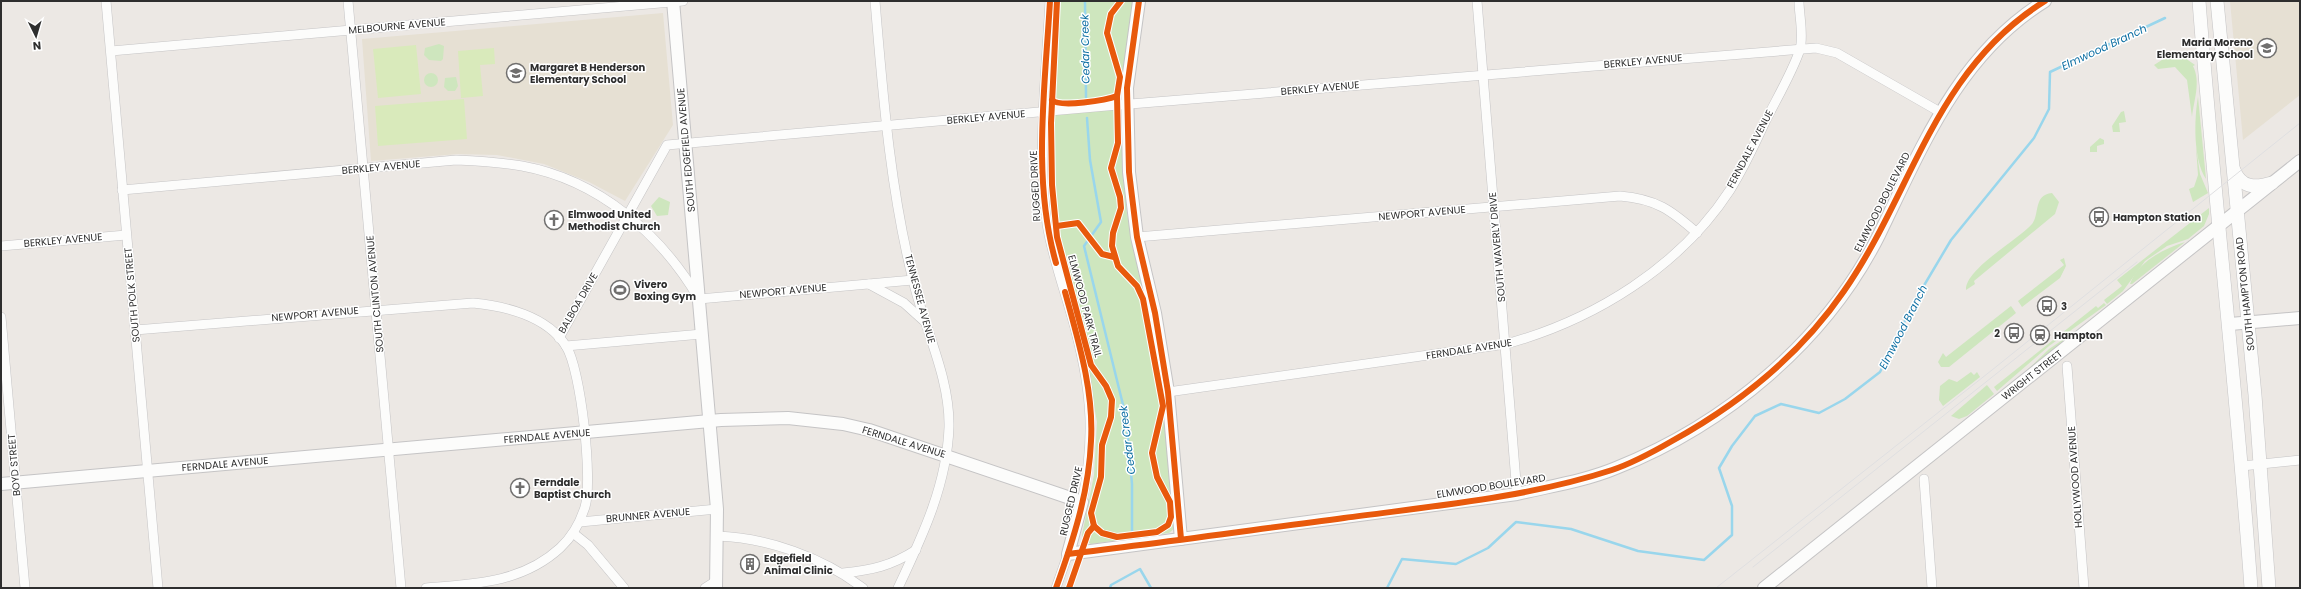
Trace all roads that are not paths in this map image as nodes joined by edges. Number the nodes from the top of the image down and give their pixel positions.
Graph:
1 (106, 1) edge
2 (348, 1) edge
3 (677, 1) edge
4 (875, 1) edge
5 (1050, 1) edge
6 (1140, 1) edge
7 (1477, 1) edge
8 (1799, 1) edge
9 (2045, 1) edge
10 (2199, 1) edge
11 (2217, 1) edge
12 (351, 30) junction
13 (2203, 44) junction
14 (2220, 44) junction
15 (1800, 48) junction
16 (111, 51) junction
17 (1483, 74) junction
18 (1126, 104) junction
19 (1044, 112) junction
20 (1940, 112) junction
21 (885, 126) junction
22 (685, 143) junction
23 (2300, 161) edge
24 (2233, 167) junction
25 (365, 169) junction
26 (2272, 183) junction
27 (122, 190) junction
28 (1494, 207) junction
29 (2237, 211) junction
30 (628, 215) junction
31 (2219, 227) junction
32 (1696, 233) junction
33 (126, 235) junction
34 (1137, 237) junction
35 (1, 246) edge
36 (912, 280) junction
37 (868, 284) junction
38 (699, 299) junction
39 (376, 309) junction
40 (1, 317) edge
41 (2300, 318) edge
42 (924, 321) junction
43 (2248, 323) junction
44 (2230, 324) junction
45 (135, 330) junction
46 (702, 334) junction
47 (559, 338) junction
48 (1506, 344) junction
49 (566, 346) junction
50 (2067, 366) dead end
51 (1168, 392) junction
52 (710, 421) junction
53 (584, 433) junction
54 (388, 449) junction
55 (947, 455) junction
56 (2300, 460) edge
57 (2259, 464) junction
58 (2242, 466) junction
59 (148, 471) junction
60 (1924, 479) dead end
61 (16, 483) junction
62 (1, 484) edge
63 (1517, 494) junction
64 (1082, 502) junction
65 (717, 509) junction
66 (580, 522) junction
67 (573, 533) junction
68 (717, 536) junction
69 (1181, 539) junction
70 (916, 550) junction
71 (1068, 554) junction
72 (843, 573) junction
73 (716, 584) edge
74 (26, 588) edge
75 (158, 588) edge
76 (401, 588) edge
77 (426, 588) edge
78 (624, 588) edge
79 (705, 588) edge
80 (863, 588) edge
81 (898, 588) edge
82 (1056, 588) edge
83 (1764, 588) edge
84 (1932, 588) edge
85 (2084, 588) edge
86 (2250, 588) edge
87 (2269, 588) edge

1 - 16 street, SOUTH POLK STREET
2 - 12 street, SOUTH CLINTON AVENUE
3 - 12 street, MELBOURNE AVENUE
3 - 22 street, SOUTH EDGEFIELD AVENUE
4 - 21 street, TENNESSEE AVENUE
5 - 19 street, RUGGED DRIVE
6 - 18 street
7 - 17 street, SOUTH WAVERLY DRIVE
8 - 15 street
9 - 20 street, ELMWOOD BOULEVARD
10 - 13 main road, SOUTH HAMPTON ROAD
11 - 14 main road, SOUTH HAMPTON ROAD
12 - 16 street, MELBOURNE AVENUE
12 - 25 street, SOUTH CLINTON AVENUE
13 - 14 main road
13 - 31 main road, SOUTH HAMPTON ROAD
14 - 24 main road, SOUTH HAMPTON ROAD
15 - 17 street, BERKLEY AVENUE
15 - 20 street, BERKLEY AVENUE
15 - 32 street, FERNDALE AVENUE
16 - 27 street, SOUTH POLK STREET
17 - 18 street, BERKLEY AVENUE
17 - 28 street, SOUTH WAVERLY DRIVE
18 - 19 street, BERKLEY AVENUE
18 - 34 street
19 - 21 street, BERKLEY AVENUE
19 - 64 street, RUGGED DRIVE
20 - 63 street, ELMWOOD BOULEVARD
21 - 22 street, BERKLEY AVENUE
21 - 36 street, TENNESSEE AVENUE
22 - 30 street, BALBOA DRIVE
22 - 38 street, SOUTH EDGEFIELD AVENUE
23 - 26 street, WRIGHT STREET
24 - 26 main road
24 - 29 main road, SOUTH HAMPTON ROAD
25 - 27 street, BERKLEY AVENUE
25 - 30 street, BERKLEY AVENUE
25 - 39 street, SOUTH CLINTON AVENUE
26 - 29 street, WRIGHT STREET
27 - 33 street, SOUTH POLK STREET
28 - 32 street, NEWPORT AVENUE
28 - 34 street, NEWPORT AVENUE
28 - 48 street, SOUTH WAVERLY DRIVE
29 - 31 street, WRIGHT STREET
29 - 43 main road, SOUTH HAMPTON ROAD
30 - 38 street, SOUTH EDGEFIELD AVENUE
30 - 47 street, BALBOA DRIVE
31 - 44 main road, SOUTH HAMPTON ROAD
31 - 83 street, WRIGHT STREET
32 - 48 street, FERNDALE AVENUE
33 - 35 street, BERKLEY AVENUE
33 - 45 street, SOUTH POLK STREET
34 - 51 street
36 - 37 street, NEWPORT AVENUE
36 - 42 street, TENNESSEE AVENUE
37 - 38 street, NEWPORT AVENUE
37 - 42 street
38 - 46 street, SOUTH EDGEFIELD AVENUE
39 - 45 street, NEWPORT AVENUE
39 - 47 street, NEWPORT AVENUE
39 - 54 street, SOUTH CLINTON AVENUE
40 - 61 street, BOYD STREET
41 - 43 street
42 - 55 street, TENNESSEE AVENUE
43 - 44 street
43 - 57 main road, SOUTH HAMPTON ROAD
44 - 58 main road, SOUTH HAMPTON ROAD
45 - 59 street, SOUTH POLK STREET
46 - 49 street
46 - 52 street, SOUTH EDGEFIELD AVENUE
47 - 49 street, BALBOA DRIVE
48 - 51 street, FERNDALE AVENUE
48 - 63 street, SOUTH WAVERLY DRIVE
49 - 53 street, BALBOA DRIVE
50 - 85 street, HOLLYWOOD AVENUE
51 - 69 street
52 - 53 street, FERNDALE AVENUE
52 - 55 street, FERNDALE AVENUE
52 - 65 street, SOUTH EDGEFIELD AVENUE
53 - 54 street, FERNDALE AVENUE
53 - 66 street, BALBOA DRIVE
54 - 59 street, FERNDALE AVENUE
54 - 76 street, SOUTH CLINTON AVENUE
55 - 64 street, FERNDALE AVENUE
55 - 70 street, TENNESSEE AVENUE
56 - 57 street
57 - 58 street
57 - 87 main road, SOUTH HAMPTON ROAD
58 - 86 main road, SOUTH HAMPTON ROAD
59 - 61 street, FERNDALE AVENUE
59 - 75 street, SOUTH POLK STREET
60 - 84 street
61 - 62 street, FERNDALE AVENUE
61 - 74 street, BOYD STREET
63 - 69 street, ELMWOOD BOULEVARD
64 - 71 street, RUGGED DRIVE
65 - 66 street, BRUNNER AVENUE
65 - 68 street, SOUTH EDGEFIELD AVENUE
66 - 67 street, BALBOA DRIVE
67 - 77 street
67 - 78 street
68 - 72 street
68 - 73 street, SOUTH EDGEFIELD AVENUE
69 - 71 street, ELMWOOD BOULEVARD
70 - 72 street
70 - 81 street, TENNESSEE AVENUE
71 - 82 street
72 - 80 street
73 - 79 street

